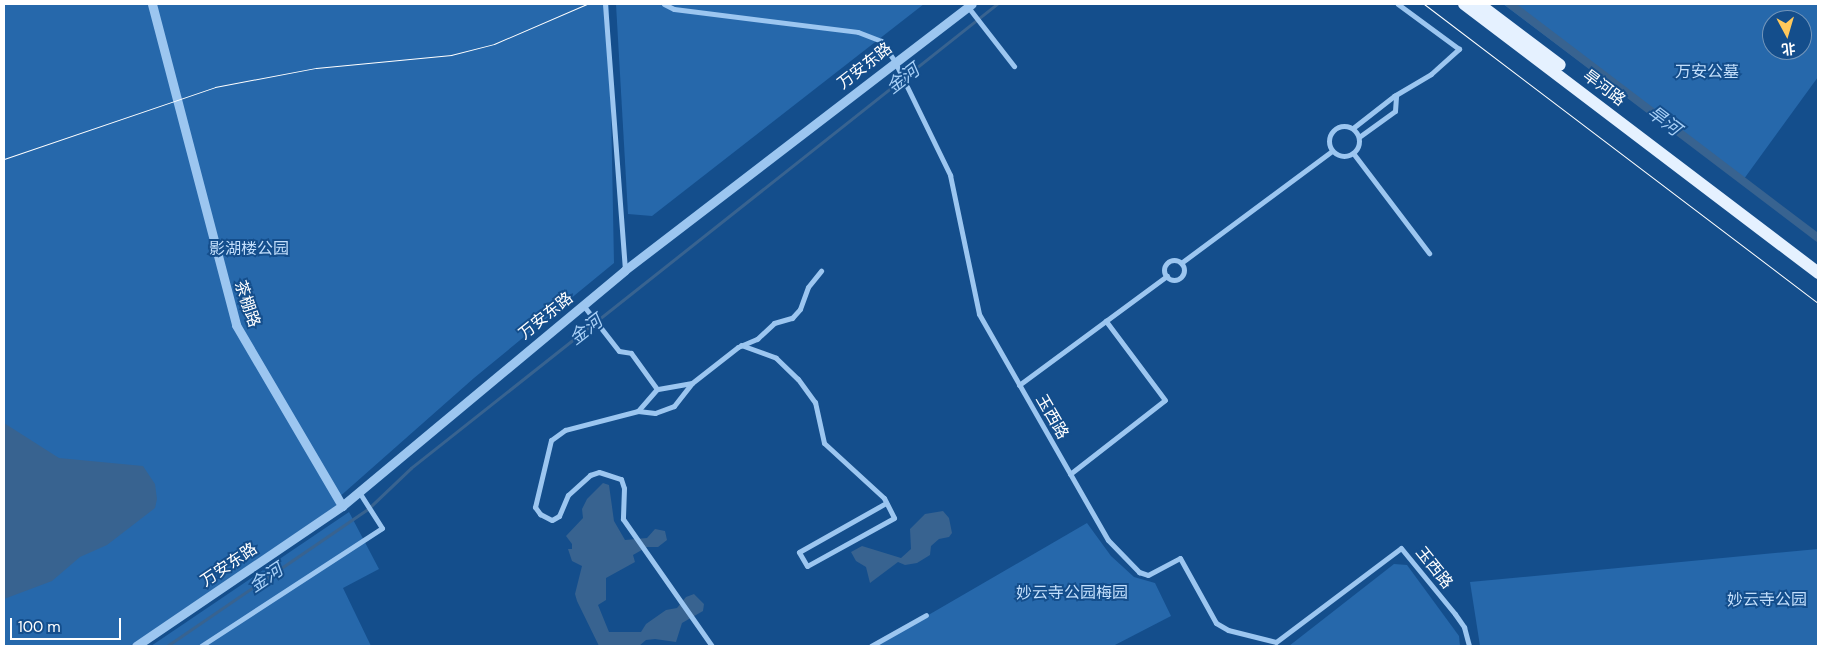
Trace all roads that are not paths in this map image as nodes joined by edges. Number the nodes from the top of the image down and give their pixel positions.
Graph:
1 (152, 4) edge
2 (605, 4) edge
3 (664, 4) edge
4 (1398, 4) edge
5 (1464, 4) edge
6 (1480, 4) edge
7 (970, 5) edge
8 (895, 62) junction
9 (1014, 66) dead end
10 (1396, 95) junction
11 (1352, 128) junction
12 (1358, 137) junction
13 (1332, 150) junction
14 (1353, 152) junction
15 (1429, 253) dead end
16 (1818, 262) edge
17 (1181, 263) junction
18 (625, 270) junction
19 (821, 271) dead end
20 (1818, 272) edge
21 (1167, 276) junction
22 (583, 305) junction
23 (1106, 321) junction
24 (741, 346) junction
25 (692, 383) junction
26 (1020, 385) junction
27 (657, 389) junction
28 (638, 411) junction
29 (1070, 474) junction
30 (359, 492) junction
31 (886, 503) junction
32 (342, 506) junction
33 (926, 615) dead end
34 (136, 646) edge
35 (201, 646) edge
36 (712, 646) edge
37 (872, 646) edge
38 (1469, 646) edge

1 - 32 street, 茶棚路
2 - 18 street
3 - 8 street, 玉西路
4 - 10 street
5 - 20 main road, 旱河路
6 - 16 main road, 旱河路
7 - 8 street, 万安东路
7 - 9 street
8 - 18 street, 万安东路
8 - 26 street, 玉西路
10 - 11 street
10 - 12 street
11 - 12 street
11 - 13 street
12 - 14 street
13 - 14 street
13 - 17 street
14 - 15 street
17 - 21 street
17 - 21 street
18 - 22 street, 万安东路
19 - 24 street
21 - 23 street
22 - 27 street
22 - 30 street, 万安东路
23 - 26 street
23 - 29 street
24 - 25 street
24 - 31 street
25 - 27 street
25 - 28 street
26 - 29 street, 玉西路
27 - 28 street
28 - 36 street
29 - 38 street, 玉西路
30 - 32 street, 万安东路
30 - 35 street
31 - 31 street
32 - 34 street, 万安东路
33 - 37 street

